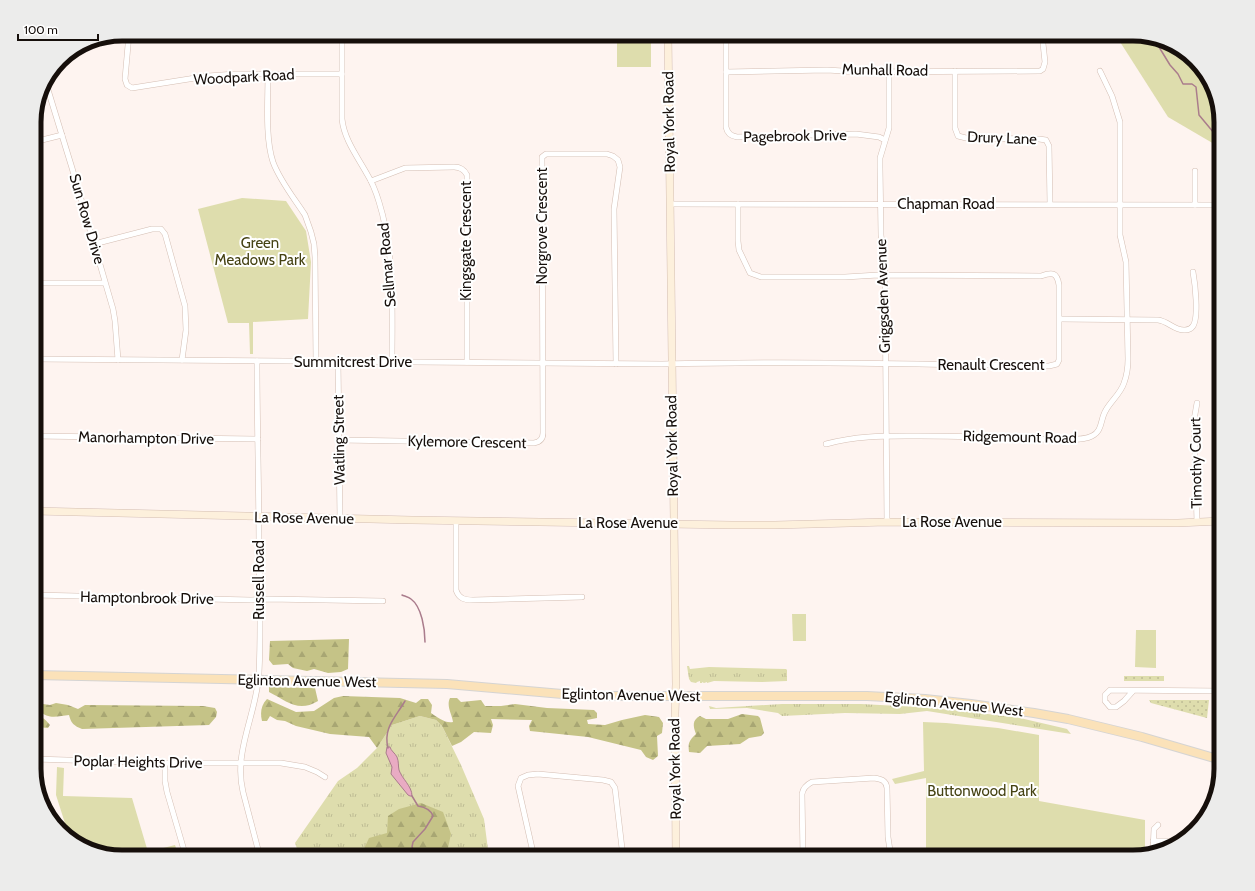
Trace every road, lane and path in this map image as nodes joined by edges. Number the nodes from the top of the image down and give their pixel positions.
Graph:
1 (129, 41) edge
2 (342, 41) edge
3 (668, 41) edge
4 (726, 41) edge
5 (1043, 41) edge
6 (955, 71) junction
7 (1100, 71) dead end
8 (726, 72) junction
9 (889, 72) junction
10 (268, 74) junction
11 (342, 74) junction
12 (48, 88) edge
13 (62, 135) junction
14 (41, 140) edge
15 (885, 140) junction
16 (1195, 171) dead end
17 (371, 181) junction
18 (670, 204) junction
19 (738, 204) junction
20 (880, 204) junction
21 (1050, 204) junction
22 (1121, 205) junction
23 (1195, 205) junction
24 (1214, 205) edge
25 (94, 244) junction
26 (1193, 272) dead end
27 (885, 275) junction
28 (41, 283) edge
29 (104, 283) junction
30 (1060, 319) junction
31 (1127, 320) junction
32 (41, 359) edge
33 (118, 360) junction
34 (182, 360) junction
35 (257, 361) junction
36 (316, 361) junction
37 (338, 362) junction
38 (392, 362) junction
39 (467, 362) junction
40 (543, 363) junction
41 (616, 364) junction
42 (672, 364) junction
43 (885, 364) junction
44 (1197, 403) dead end
45 (41, 436) edge
46 (886, 436) junction
47 (258, 439) junction
48 (339, 440) junction
49 (826, 444) dead end
50 (41, 511) edge
51 (259, 517) junction
52 (340, 519) junction
53 (456, 521) junction
54 (1214, 521) edge
55 (887, 522) junction
56 (1197, 522) junction
57 (673, 524) junction
58 (41, 595) edge
59 (582, 597) dead end
60 (260, 600) junction
61 (383, 601) dead end
62 (41, 675) edge
63 (259, 680) junction
64 (1133, 691) junction
65 (1214, 691) edge
66 (675, 696) junction
67 (1214, 758) edge
68 (41, 759) edge
69 (165, 763) junction
70 (241, 763) junction
71 (325, 777) dead end
72 (1158, 824) dead end
73 (1153, 841) junction
74 (1171, 841) edge
75 (1153, 847) edge
76 (184, 850) edge
77 (258, 850) edge
78 (532, 850) edge
79 (622, 850) edge
80 (676, 850) edge
81 (803, 850) edge
82 (890, 850) edge

1 - 10 street, Woodpark Road
2 - 11 street, Sellmar Road
3 - 18 street, Royal York Road
4 - 8 street, Pagebrook Drive
5 - 6 street, Munhall Road
6 - 9 street, Munhall Road
6 - 21 street, Drury Lane
7 - 22 street, Ridgemount Road
8 - 9 street, Munhall Road
8 - 15 street, Pagebrook Drive
9 - 15 street, Griggsden Avenue
10 - 11 street, Woodpark Road
10 - 36 street
11 - 17 street, Sellmar Road
12 - 13 street, Sun Row Drive
13 - 14 street
13 - 25 street, Sun Row Drive
15 - 20 street, Griggsden Avenue
16 - 23 street
17 - 38 street, Sellmar Road
17 - 39 street, Kingsgate Crescent
18 - 19 street, Chapman Road
18 - 42 street, Royal York Road
19 - 20 street, Chapman Road
19 - 27 street, Renault Crescent
20 - 21 street, Chapman Road
20 - 27 street, Griggsden Avenue
21 - 22 street, Chapman Road
22 - 23 street, Chapman Road
22 - 31 street, Ridgemount Road
23 - 24 street, Chapman Road
25 - 29 street, Sun Row Drive
25 - 34 street
26 - 31 street
27 - 30 street, Renault Crescent
27 - 43 street, Griggsden Avenue
28 - 29 street
29 - 33 street, Sun Row Drive
30 - 31 street
30 - 43 street, Renault Crescent
31 - 46 street, Ridgemount Road
32 - 33 street, Summitcrest Drive
33 - 34 street, Summitcrest Drive
34 - 35 street, Summitcrest Drive
35 - 36 street, Summitcrest Drive
35 - 47 street, Russell Road
36 - 37 street, Summitcrest Drive
37 - 38 street, Summitcrest Drive
37 - 48 street, Watling Street
38 - 39 street, Summitcrest Drive
39 - 40 street, Summitcrest Drive
40 - 41 street, Summitcrest Drive
40 - 41 street, Norgrove Crescent
40 - 48 street, Kylemore Crescent
41 - 42 street, Summitcrest Drive
42 - 43 street, Renault Crescent
42 - 57 street, Royal York Road
43 - 46 street, Griggsden Avenue
44 - 56 street, Timothy Court
45 - 47 street, Manorhampton Drive
46 - 49 street, Ridgemount Road
46 - 55 street, Griggsden Avenue
47 - 51 street, Russell Road
48 - 52 street, Watling Street
50 - 51 street, La Rose Avenue
51 - 52 street, La Rose Avenue
51 - 60 street, Russell Road
52 - 53 street, La Rose Avenue
53 - 57 street, La Rose Avenue
53 - 59 street
54 - 56 street, La Rose Avenue
55 - 56 street, La Rose Avenue
55 - 57 street, La Rose Avenue
57 - 66 street, Royal York Road
58 - 60 street, Hamptonbrook Drive
60 - 61 street, Hamptonbrook Drive
60 - 63 street, Russell Road
62 - 63 main road, Eglinton Avenue West
63 - 66 main road, Eglinton Avenue West
63 - 70 street, Russell Road
64 - 64 street
64 - 65 street
66 - 67 main road, Eglinton Avenue West
66 - 80 street, Royal York Road
68 - 69 street, Poplar Heights Drive
69 - 70 street, Poplar Heights Drive
69 - 76 street
70 - 71 street, Poplar Heights Drive
70 - 77 street, Russell Road
72 - 73 street
73 - 74 street
73 - 75 street
78 - 79 street
81 - 82 street

